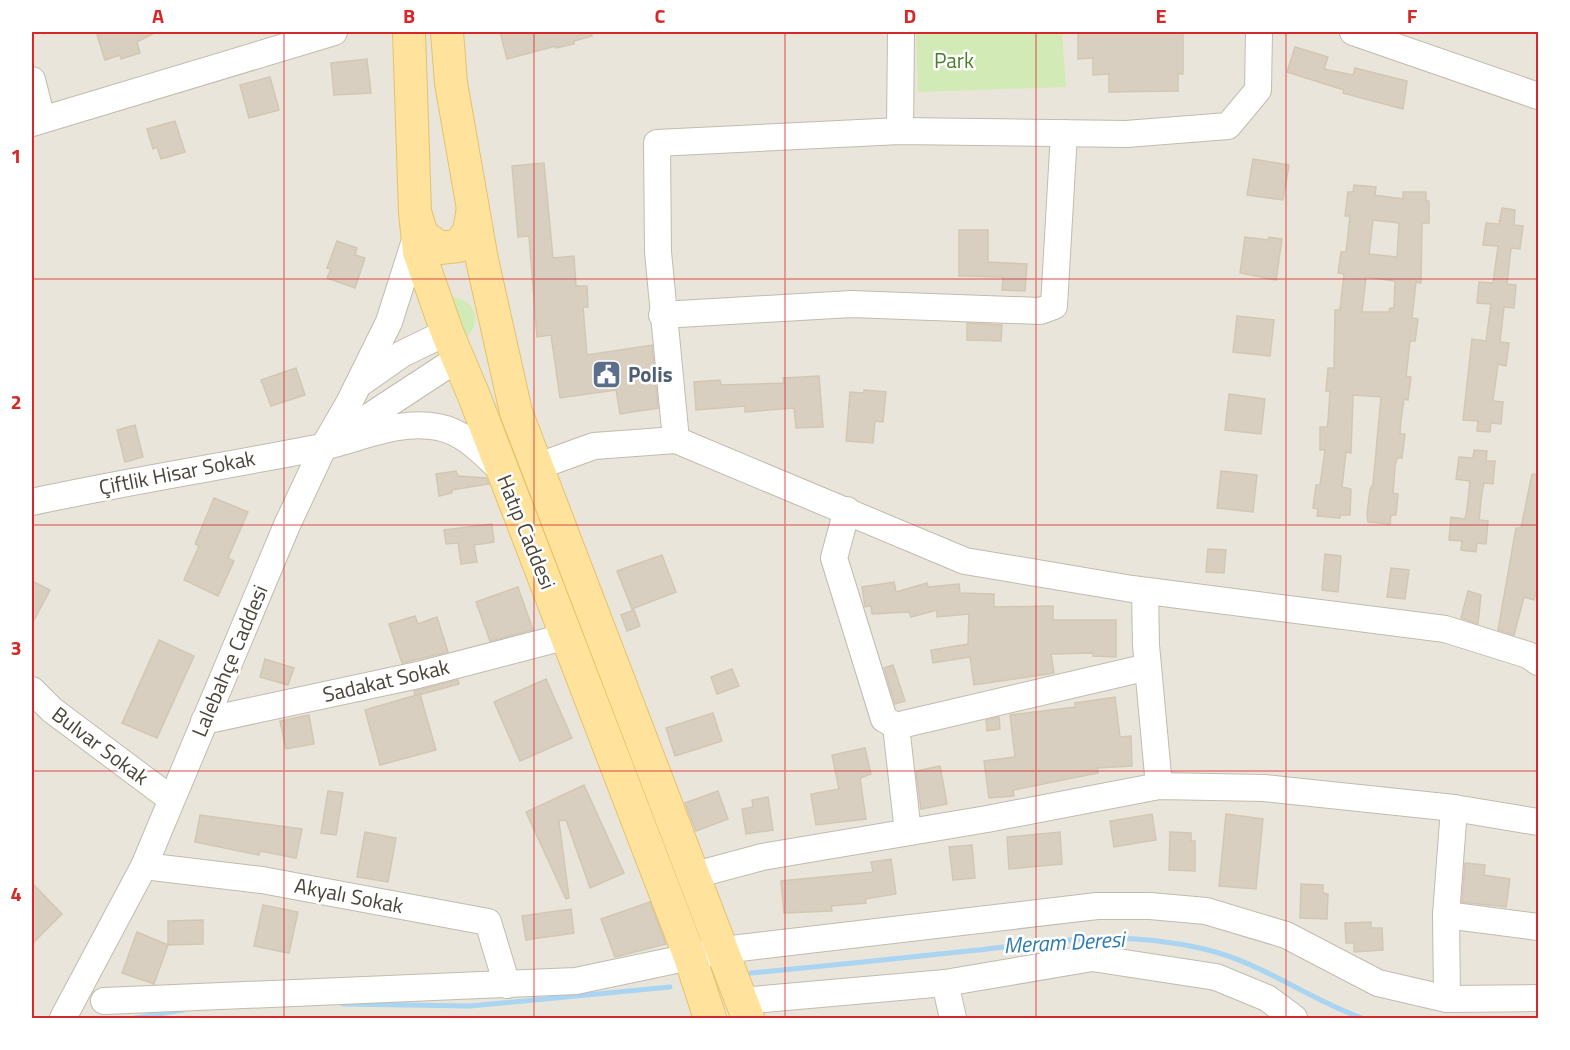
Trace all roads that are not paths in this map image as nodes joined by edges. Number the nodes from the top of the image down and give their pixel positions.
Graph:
1 (333, 32) edge
2 (409, 32) edge
3 (447, 32) edge
4 (901, 32) edge
5 (1259, 32) edge
6 (1353, 32) edge
7 (256, 42) edge
8 (32, 80) edge
9 (1539, 96) edge
10 (37, 121) edge
11 (900, 131) junction
12 (1064, 133) junction
13 (473, 207) junction
14 (416, 222) junction
15 (491, 303) junction
16 (662, 315) junction
17 (452, 345) junction
18 (357, 386) junction
19 (676, 440) junction
20 (324, 446) junction
21 (536, 467) junction
22 (502, 471) junction
23 (32, 502) edge
24 (847, 510) junction
25 (1145, 591) junction
26 (568, 636) junction
27 (1538, 661) edge
28 (1148, 667) junction
29 (32, 690) edge
30 (204, 721) junction
31 (896, 726) junction
32 (1159, 786) junction
33 (171, 799) junction
34 (1454, 808) junction
35 (1539, 822) edge
36 (908, 832) junction
37 (144, 866) junction
38 (695, 875) junction
39 (1446, 915) junction
40 (1539, 927) edge
41 (723, 950) junction
42 (690, 957) junction
43 (945, 983) junction
44 (507, 985) junction
45 (80, 989) junction
46 (1447, 999) junction
47 (1539, 999) edge
48 (103, 1010) edge
49 (744, 1010) edge
50 (63, 1018) edge
51 (710, 1018) edge
52 (953, 1018) edge
53 (1294, 1018) edge

1 - 7 street
2 - 14 main road, Hatıp Caddesi
3 - 13 main road, Hatıp Caddesi
4 - 11 street
5 - 12 street
6 - 9 street
7 - 10 street
8 - 10 street
11 - 12 street
11 - 16 street
12 - 16 street
13 - 14 main road
13 - 15 main road, Hatıp Caddesi
14 - 17 main road, Hatıp Caddesi
14 - 18 street, Lalebahçe Caddesi
15 - 17 main road
15 - 21 main road, Hatıp Caddesi
16 - 19 street
17 - 18 street
17 - 20 street
17 - 22 main road, Hatıp Caddesi
18 - 20 street, Lalebahçe Caddesi
19 - 21 street
19 - 24 street
20 - 22 street, Çiftlik Hisar Sokak
20 - 23 street, Çiftlik Hisar Sokak
20 - 30 street, Lalebahçe Caddesi
21 - 38 main road, Hatıp Caddesi
22 - 26 main road, Hatıp Caddesi
24 - 25 street
24 - 31 street
25 - 27 street
25 - 28 street
26 - 30 street, Sadakat Sokak
26 - 42 main road, Hatıp Caddesi
28 - 31 street
28 - 32 street
29 - 33 street, Bulvar Sokak
30 - 33 street, Lalebahçe Caddesi
31 - 36 street
32 - 34 street
32 - 36 street
33 - 37 street, Lalebahçe Caddesi
34 - 35 street
34 - 39 street
36 - 38 street
37 - 44 street, Akyalı Sokak
37 - 45 street, Lalebahçe Caddesi
38 - 41 main road, Hatıp Caddesi
39 - 40 street
39 - 46 street
41 - 42 street
41 - 46 street
41 - 49 main road, Hatıp Caddesi
42 - 44 street
42 - 51 main road, Hatıp Caddesi
43 - 49 street
43 - 52 street
43 - 53 street
44 - 48 street
45 - 48 street
45 - 50 street, Lalebahçe Caddesi
46 - 47 street

